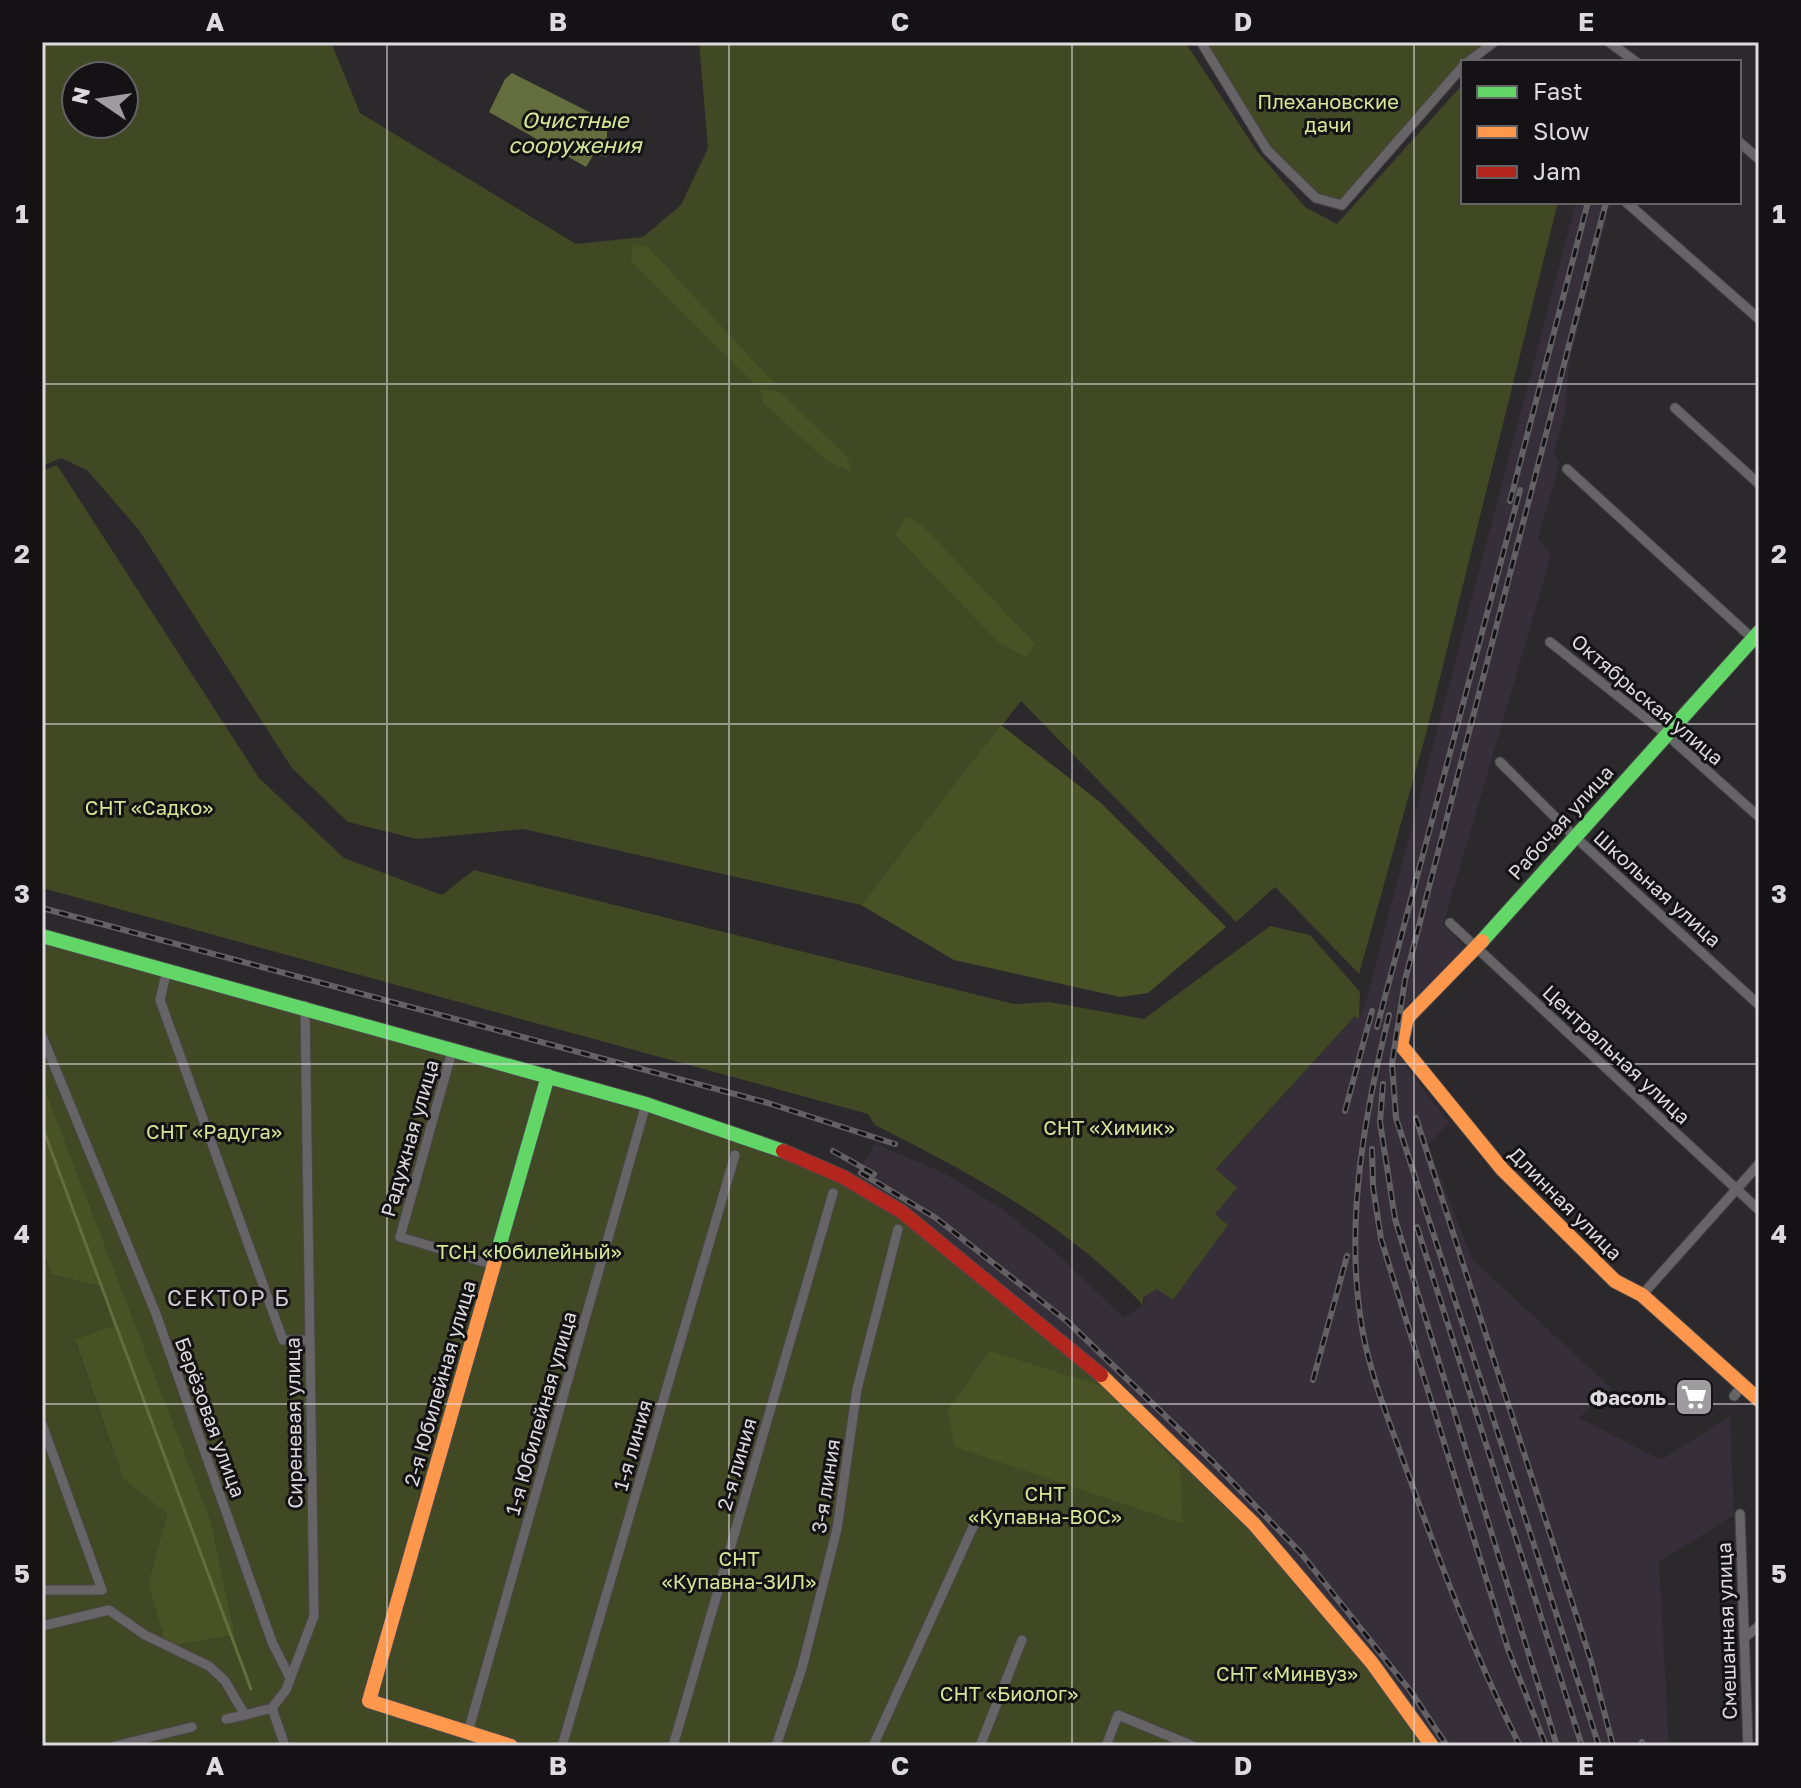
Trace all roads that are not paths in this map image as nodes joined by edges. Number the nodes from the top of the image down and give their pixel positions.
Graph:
1 (1201, 42) edge
2 (1494, 42) edge
3 (1609, 42) edge
4 (1471, 60) edge
5 (1633, 60) edge
6 (1461, 68) edge
7 (1741, 144) edge
8 (1759, 147) edge
9 (1748, 149) junction
10 (1759, 159) edge
11 (1628, 204) edge
12 (1759, 319) edge
13 (1675, 408) dead end
14 (1567, 469) dead end
15 (1759, 484) edge
16 (1756, 636) edge
17 (1550, 642) dead end
18 (1666, 734) junction
19 (1500, 762) dead end
20 (1759, 817) edge
21 (1573, 835) junction
22 (1450, 923) dead end
23 (42, 936) edge
24 (1476, 947) junction
25 (167, 970) junction
26 (1759, 1005) edge
27 (305, 1006) junction
28 (42, 1036) edge
29 (1401, 1045) joint
30 (453, 1048) junction
31 (548, 1076) junction
32 (646, 1104) junction
33 (735, 1155) dead end
34 (1759, 1164) edge
35 (1736, 1190) junction
36 (833, 1193) dead end
37 (1759, 1210) edge
38 (898, 1229) dead end
39 (494, 1265) junction
40 (1642, 1295) junction
41 (310, 1340) junction
42 (1759, 1400) edge
43 (42, 1424) edge
44 (1740, 1514) dead end
45 (973, 1527) dead end
46 (42, 1590) edge
47 (42, 1626) edge
48 (1759, 1626) edge
49 (1744, 1638) junction
50 (1022, 1640) dead end
51 (290, 1678) junction
52 (272, 1708) junction
53 (245, 1715) junction
54 (226, 1719) dead end
55 (192, 1727) dead end
56 (468, 1732) junction
57 (115, 1746) edge
58 (285, 1746) edge
59 (511, 1746) edge
60 (562, 1746) edge
61 (673, 1746) edge
62 (776, 1746) edge
63 (873, 1746) edge
64 (980, 1746) edge
65 (1106, 1746) edge
66 (1193, 1746) edge
67 (1432, 1746) edge
68 (1748, 1746) edge

1 - 6 street
2 - 4 street
3 - 5 street
7 - 9 street
8 - 9 street
9 - 10 street
11 - 12 street
13 - 15 street
14 - 16 street
16 - 18 street, Рабочая улица
17 - 18 street, Октябрьская улица
18 - 20 street, Октябрьская улица
18 - 21 street, Рабочая улица
19 - 21 street, Школьная улица
21 - 24 street, Рабочая улица
21 - 26 street, Школьная улица
22 - 24 street, Центральная улица
23 - 25 street
24 - 29 street, Рабочая улица
24 - 35 street, Центральная улица
25 - 27 street
25 - 41 street
27 - 30 street
27 - 41 street, Сиреневая улица
28 - 51 street, Берёзовая улица
29 - 40 street, Длинная улица
30 - 31 street
30 - 39 street, Радужная улица
31 - 32 street
31 - 39 street, 2-я Юбилейная улица
32 - 56 street, 1-я Юбилейная улица
32 - 67 street
33 - 60 street, 1-я линия
34 - 35 street
35 - 37 street, Центральная улица
35 - 40 street
36 - 61 street, 2-я линия
38 - 62 street, 3-я линия
39 - 56 street, 2-я Юбилейная улица
40 - 42 street, Длинная улица
41 - 51 street, Сиреневая улица
43 - 46 street
44 - 49 street, Смешанная улица
45 - 63 street
47 - 53 street
48 - 49 street
49 - 68 street, Смешанная улица
50 - 64 street
51 - 52 street, Сиреневая улица
52 - 53 street
52 - 58 street
53 - 54 street
55 - 57 street
56 - 59 street
65 - 66 street

